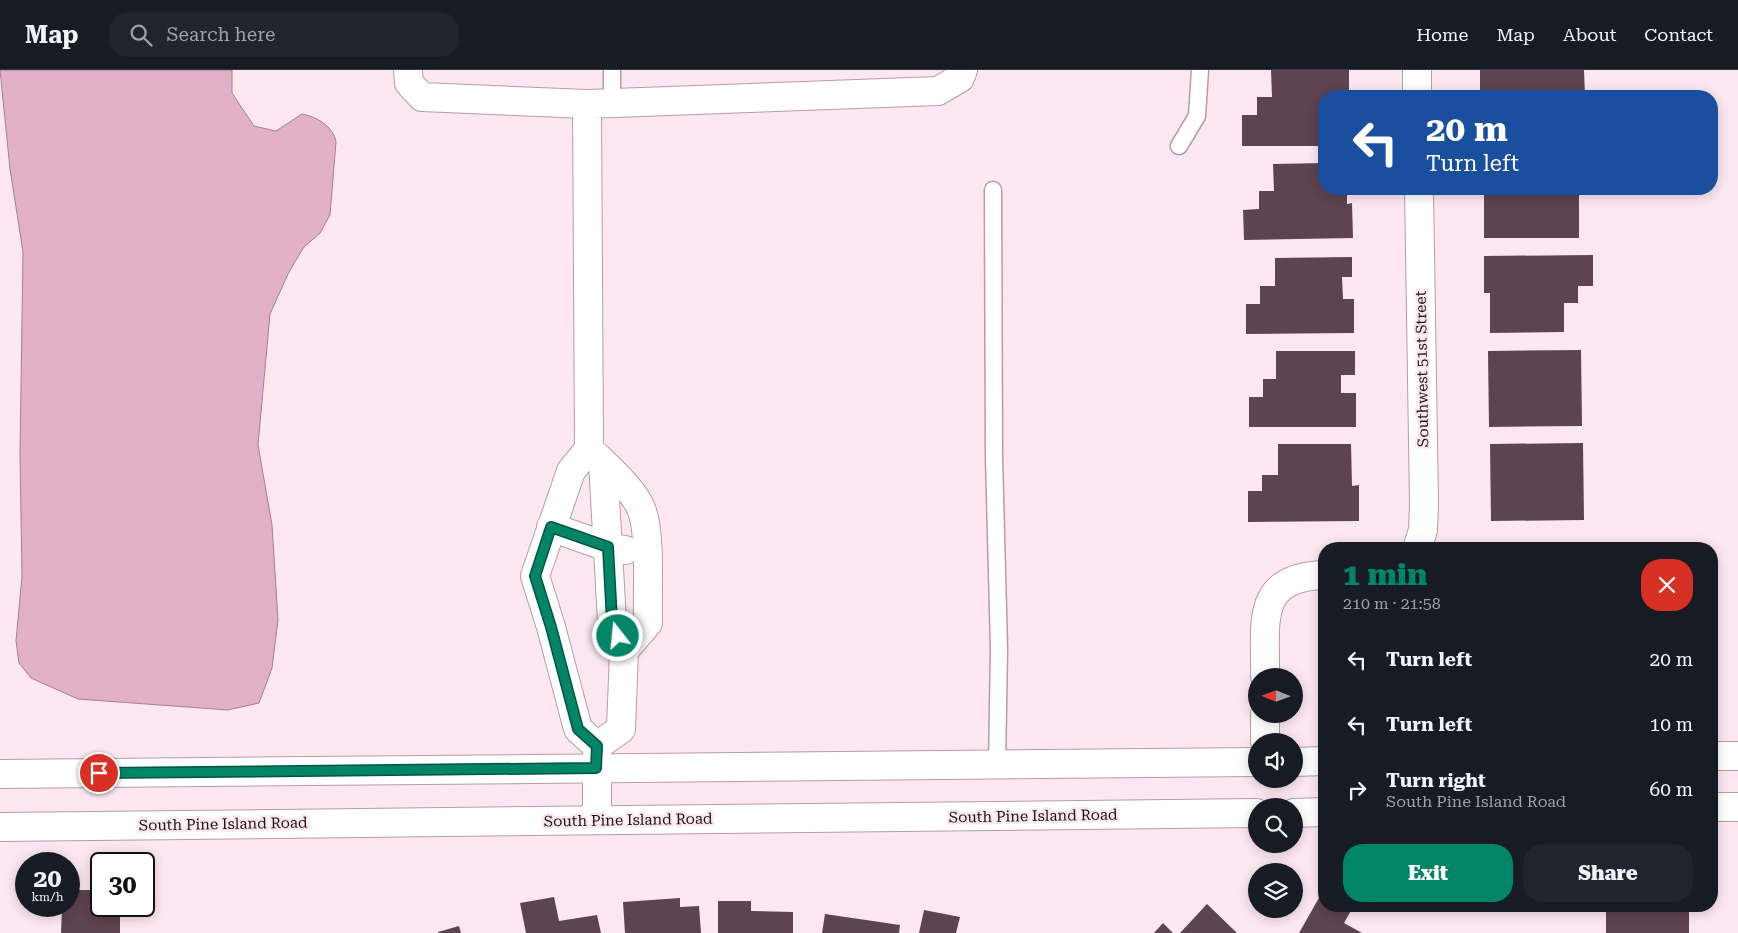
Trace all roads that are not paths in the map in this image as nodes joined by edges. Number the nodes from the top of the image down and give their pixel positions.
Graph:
1 (408, 70) edge
2 (612, 70) edge
3 (963, 70) edge
4 (1200, 70) edge
5 (1417, 70) edge
6 (1417, 90) edge
7 (600, 104) junction
8 (1179, 146) dead end
9 (993, 190) dead end
10 (1419, 195) edge
11 (596, 456) junction
12 (551, 527) junction
13 (1419, 542) edge
14 (608, 547) junction
15 (646, 553) junction
16 (1318, 576) edge
17 (624, 651) junction
18 (1265, 668) edge
19 (1718, 756) edge
20 (1738, 756) edge
21 (597, 757) junction
22 (1318, 761) edge
23 (1248, 762) edge
24 (1303, 762) edge
25 (997, 765) junction
26 (0, 774) edge
27 (1718, 807) edge
28 (1738, 807) edge
29 (1318, 812) edge
30 (1248, 813) edge
31 (1303, 813) edge
32 (597, 820) junction
33 (0, 827) edge

1 - 7 main road
2 - 7 lane
3 - 7 main road
4 - 8 lane
5 - 6 main road
7 - 11 main road
9 - 25 lane
10 - 13 main road, Southwest 51st Street
11 - 12 main road
11 - 14 main road
11 - 15 main road
12 - 14 main road
12 - 21 main road
14 - 15 main road
14 - 17 main road
15 - 17 main road
16 - 18 main road
17 - 21 main road
19 - 20 main road
21 - 25 main road
21 - 26 main road
21 - 32 main road
22 - 24 main road
23 - 25 main road
27 - 28 main road
29 - 31 main road
30 - 32 main road, South Pine Island Road
32 - 33 main road, South Pine Island Road

